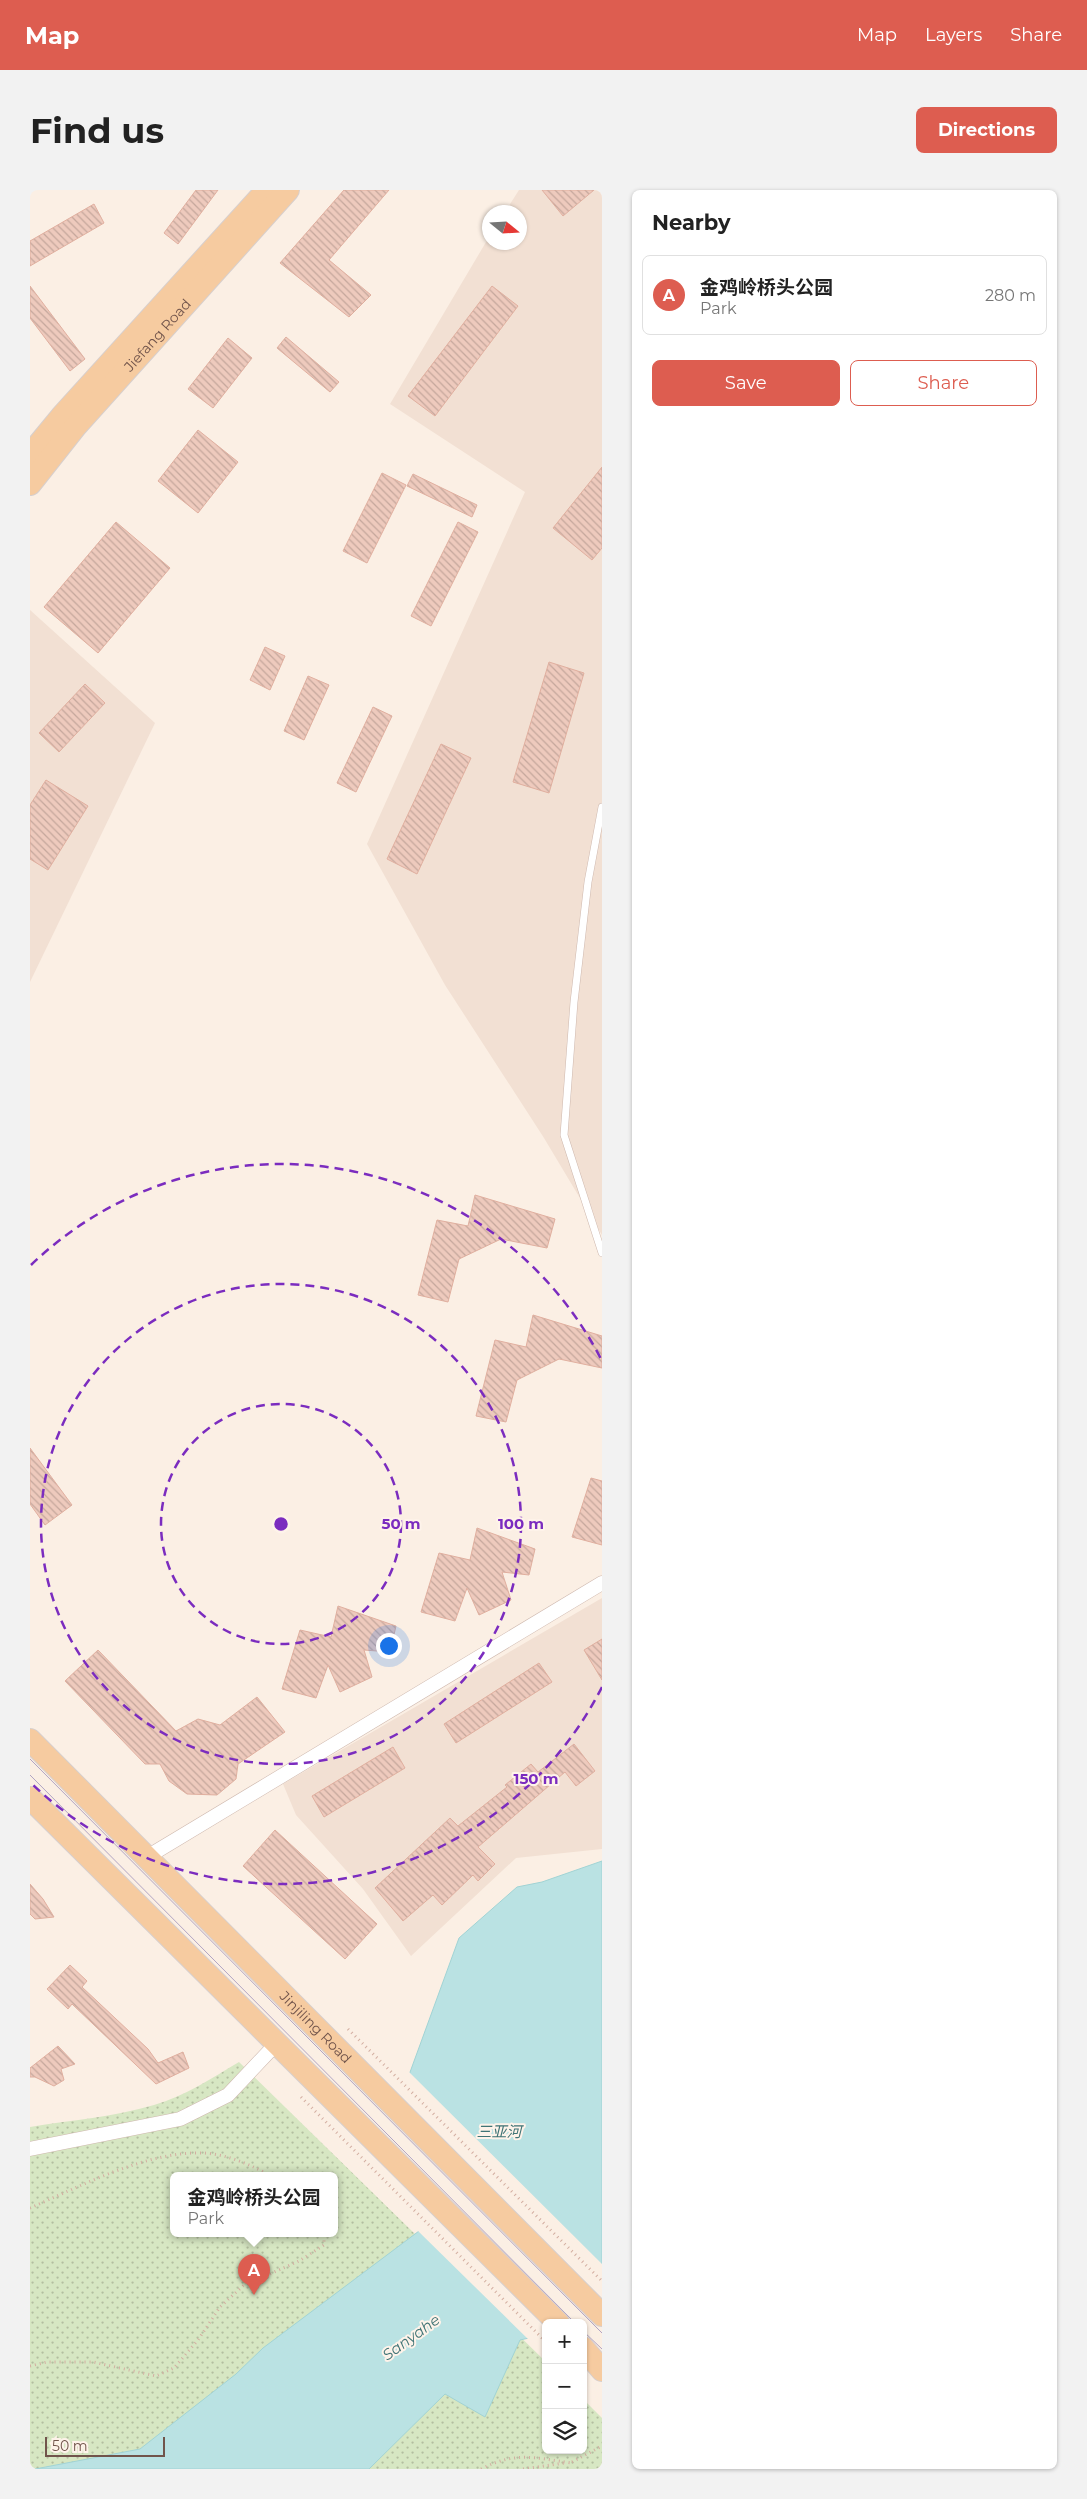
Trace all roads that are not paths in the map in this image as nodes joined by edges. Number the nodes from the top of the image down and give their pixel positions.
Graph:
1 (267, 190) edge
2 (288, 190) edge
3 (30, 455) edge
4 (30, 484) edge
5 (602, 808) edge
6 (602, 1253) edge
7 (602, 1583) edge
8 (30, 1740) edge
9 (30, 1798) edge
10 (147, 1857) junction
11 (278, 2043) junction
12 (30, 2150) edge
13 (602, 2315) edge
14 (554, 2319) edge
15 (587, 2352) edge
16 (602, 2370) edge

1 - 3 main road, Jiefang Road
2 - 4 main road, Jiefang Road
5 - 6 lane
7 - 10 street
8 - 10 main road, Jinjiling Road
9 - 11 main road
10 - 13 main road, Jinjiling Road
11 - 12 street
11 - 14 main road
15 - 16 main road

